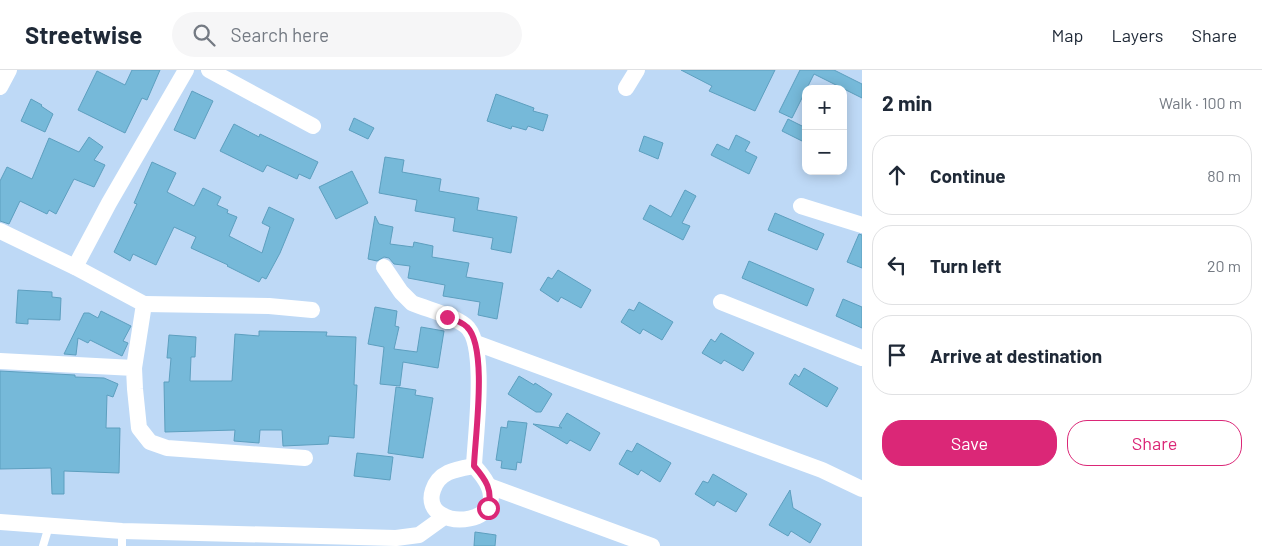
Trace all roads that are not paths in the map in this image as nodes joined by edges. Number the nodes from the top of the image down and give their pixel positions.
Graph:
1 (9, 70) edge
2 (186, 70) edge
3 (209, 70) edge
4 (636, 70) edge
5 (0, 88) edge
6 (626, 88) dead end
7 (313, 126) dead end
8 (801, 206) dead end
9 (862, 225) edge
10 (0, 231) edge
11 (76, 267) junction
12 (384, 267) dead end
13 (720, 302) dead end
14 (144, 304) junction
15 (312, 310) dead end
16 (476, 343) junction
17 (862, 358) edge
18 (0, 361) edge
19 (134, 368) junction
20 (305, 458) dead end
21 (474, 466) junction
22 (489, 486) junction
23 (862, 489) edge
24 (527, 500) junction
25 (488, 508) junction
26 (444, 517) junction
27 (0, 522) edge
28 (49, 526) junction
29 (122, 538) edge
30 (419, 540) edge
31 (43, 546) edge
32 (652, 546) edge

1 - 5 street
2 - 11 street
3 - 7 street
4 - 6 street
8 - 9 street
10 - 11 street
11 - 14 street
12 - 16 street
13 - 17 street
14 - 15 street
14 - 19 street
16 - 21 street
16 - 23 street
18 - 19 street
19 - 20 street
21 - 22 street
21 - 26 street
22 - 24 street
22 - 25 street
24 - 25 street
24 - 32 street
25 - 26 street
26 - 30 street
27 - 28 street
28 - 29 street
28 - 31 lane
29 - 30 street

